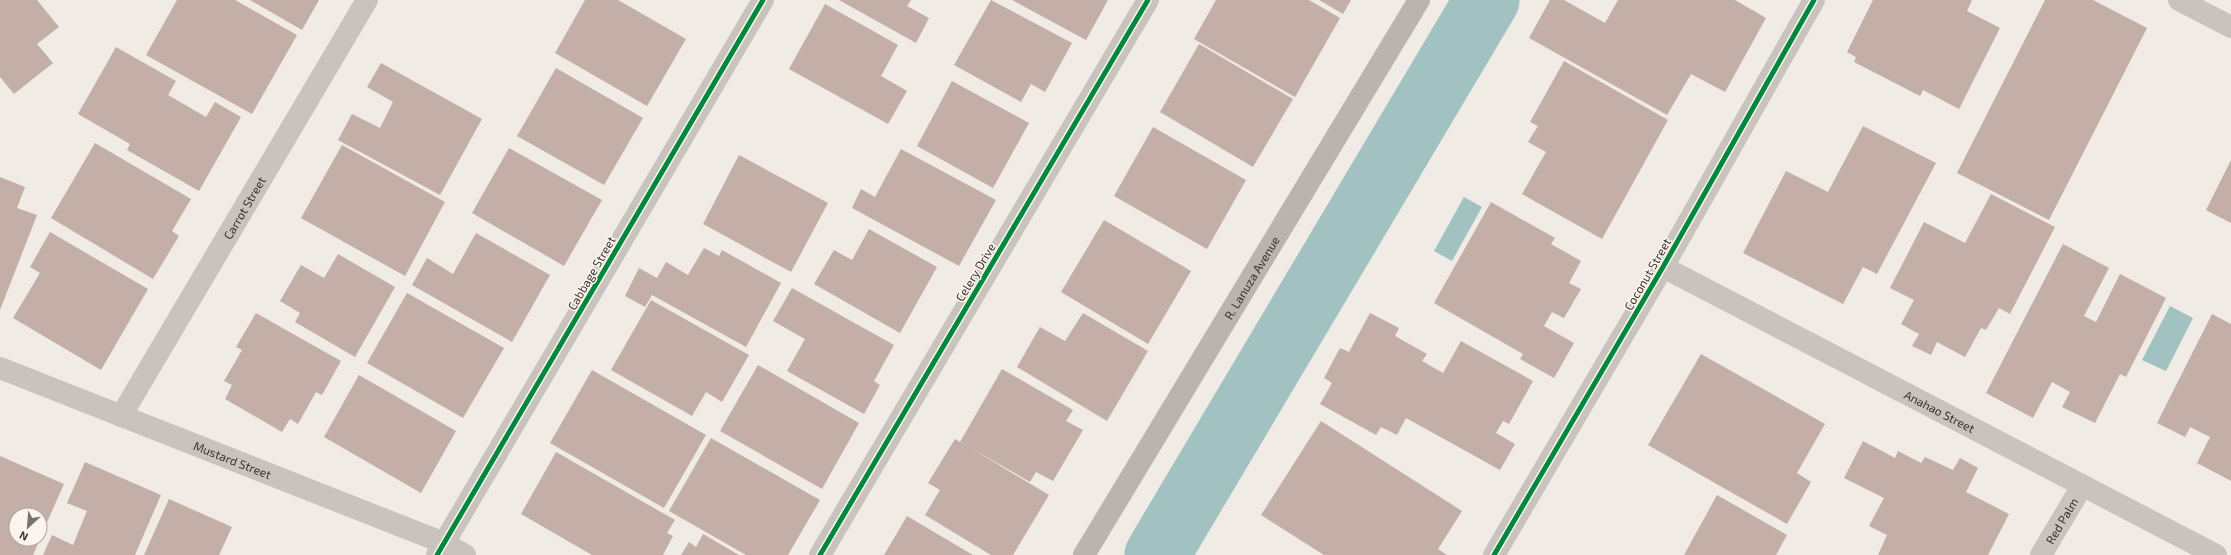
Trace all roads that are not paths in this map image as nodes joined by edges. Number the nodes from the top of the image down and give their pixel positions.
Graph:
1 (367, 0) edge
2 (763, 0) edge
3 (1148, 0) edge
4 (1418, 0) edge
5 (1814, 0) edge
6 (2179, 0) edge
7 (2231, 27) edge
8 (1663, 267) junction
9 (0, 368) edge
10 (121, 416) junction
11 (2082, 486) junction
12 (440, 549) edge
13 (464, 555) edge
14 (820, 555) edge
15 (1084, 555) edge
16 (1494, 555) edge
17 (2041, 555) edge
18 (2216, 555) edge

1 - 10 street, Carrot Street
2 - 12 street, Cabbage Street
3 - 14 street, Celery Drive
4 - 15 main road, R. Lanuza Avenue
5 - 8 street, Coconut Street
6 - 7 street
8 - 11 street, Anahao Street
8 - 16 street, Coconut Street
9 - 10 street, Mustard Street
10 - 12 street, Mustard Street
11 - 17 street, Red Palm
11 - 18 street, Anahao Street
12 - 13 street, Mustard Street

